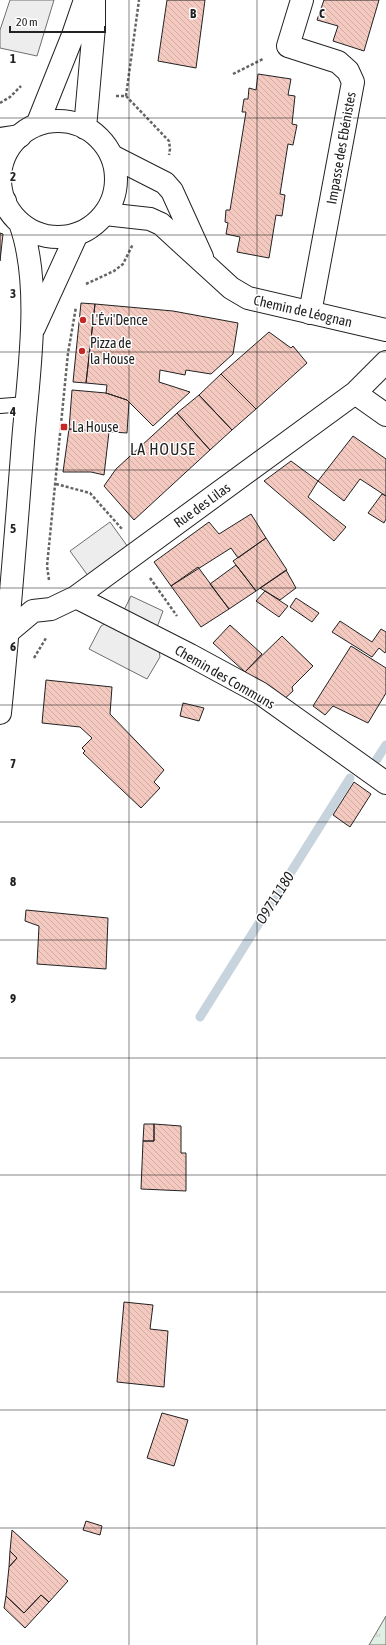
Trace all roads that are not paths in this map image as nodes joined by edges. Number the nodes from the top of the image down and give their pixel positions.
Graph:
1 (85, 0) edge
2 (94, 0) edge
3 (302, 0) edge
4 (85, 128) junction
5 (19, 133) edge
6 (112, 156) junction
7 (2, 200) edge
8 (105, 214) junction
9 (20, 223) junction
10 (77, 234) junction
11 (207, 267) junction
12 (310, 313) junction
13 (386, 330) edge
14 (32, 332) junction
15 (386, 362) edge
16 (356, 392) junction
17 (26, 404) junction
18 (0, 406) edge
19 (386, 415) edge
20 (76, 597) junction
21 (3, 633) edge
22 (0, 713) edge
23 (386, 783) edge

1 - 5 street
2 - 4 street
3 - 12 street, Impasse des Ebénistes
4 - 5 street
4 - 6 street
5 - 7 street
6 - 8 street
6 - 11 street, Chemin de Léognan
7 - 9 street
8 - 10 street
8 - 11 street, Chemin de Léognan
9 - 10 street
9 - 14 street
10 - 14 street
11 - 12 street, Chemin de Léognan
12 - 13 street, Chemin de Léognan
14 - 17 street
15 - 16 street, Rue des Lilas
16 - 19 street
16 - 20 street, Rue des Lilas
17 - 18 lane
17 - 21 street
20 - 21 street, Rue des Lilas
20 - 23 street, Chemin des Communs
21 - 22 street

